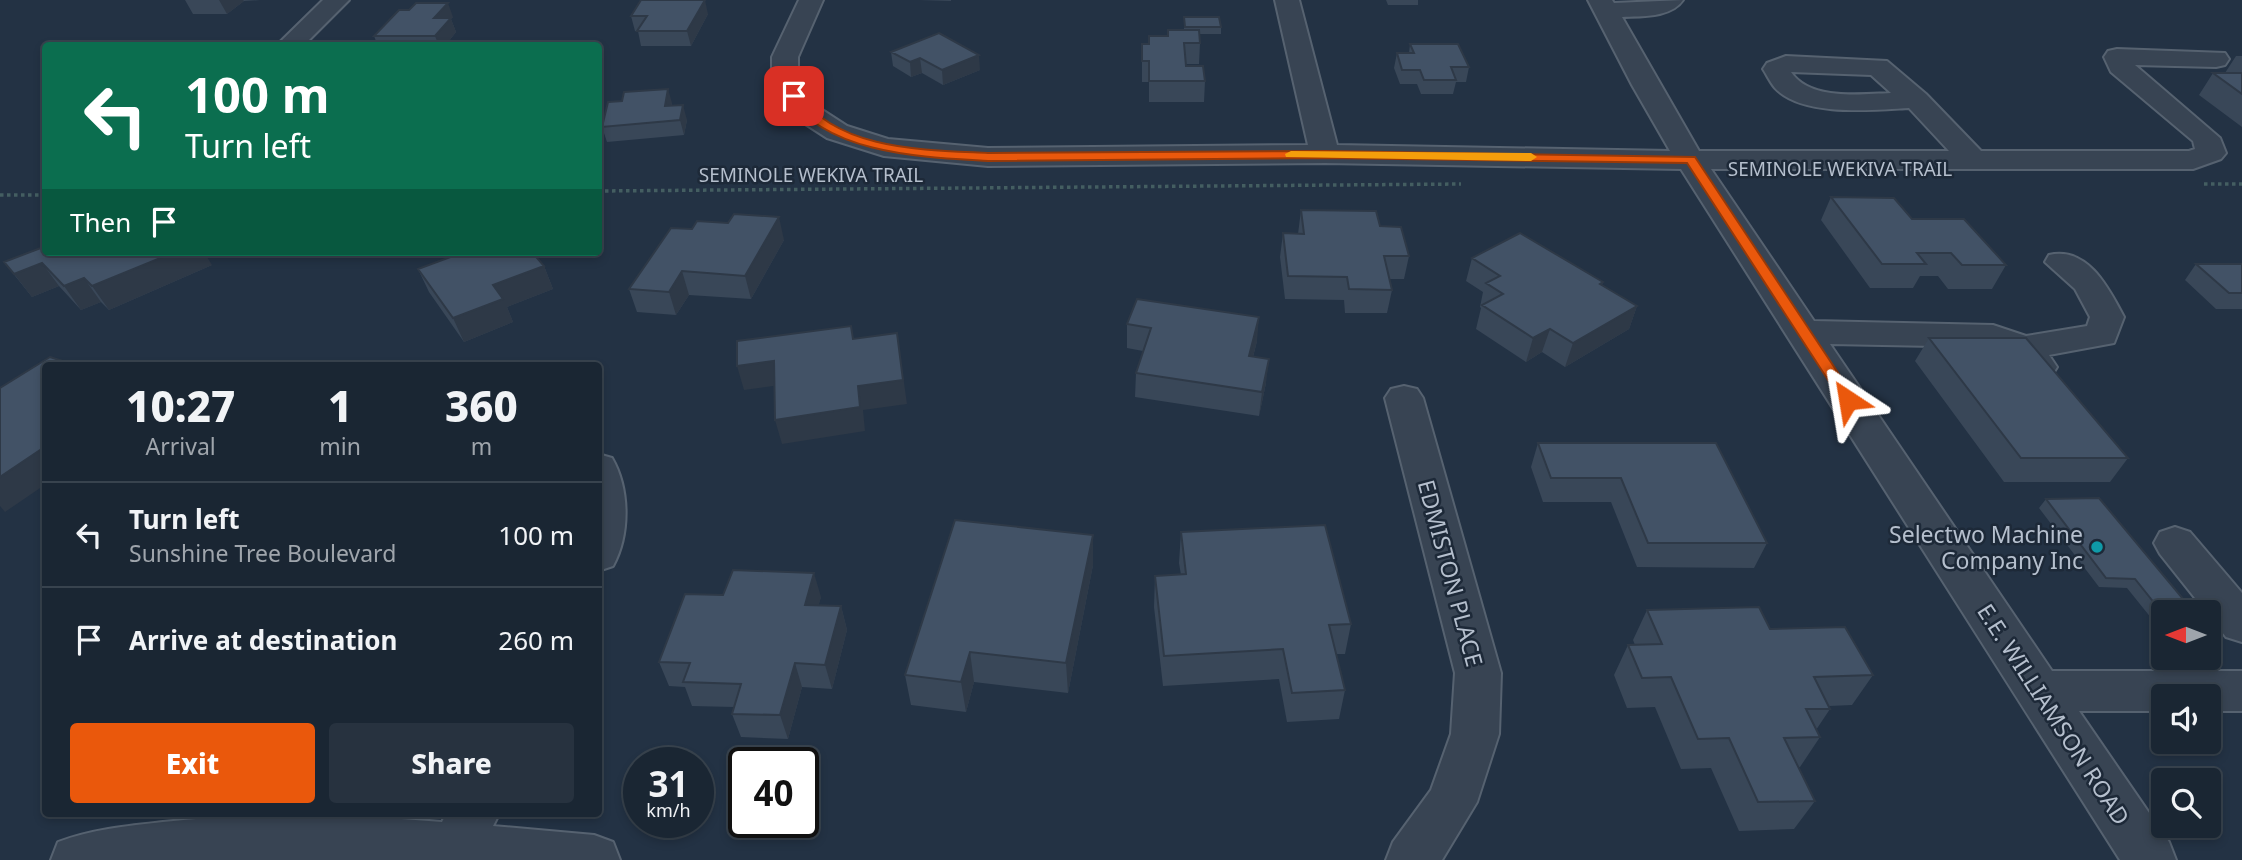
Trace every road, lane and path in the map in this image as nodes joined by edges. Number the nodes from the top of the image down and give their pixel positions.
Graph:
1 (337, 0) edge
2 (811, 0) edge
3 (1287, 0) edge
4 (1671, 0) edge
5 (1603, 5) edge
6 (292, 42) edge
7 (2216, 58) dead end
8 (1916, 100) dead end
9 (1325, 154) junction
10 (1690, 160) junction
11 (1973, 160) junction
12 (1471, 184) dead end
13 (2201, 184) dead end
14 (2242, 184) edge
15 (602, 191) edge
16 (0, 195) edge
17 (42, 195) edge
18 (2061, 262) dead end
19 (1804, 332) junction
20 (2023, 348) junction
21 (2058, 390) edge
22 (1404, 398) dead end
23 (602, 488) edge
24 (602, 531) edge
25 (2175, 543) dead end
26 (2242, 624) edge
27 (2039, 691) junction
28 (2242, 691) edge
29 (465, 830) edge
30 (77, 860) edge
31 (594, 860) edge
32 (1412, 860) edge
33 (2150, 860) edge

1 - 6 street
2 - 9 street
3 - 9 street
4 - 5 street
5 - 10 street, E.E. WILLIAMSON ROAD
7 - 11 street
8 - 11 street
9 - 10 street
10 - 11 street
10 - 19 street, E.E. WILLIAMSON ROAD
12 - 15 path, SEMINOLE WEKIVA TRAIL
13 - 14 path
16 - 17 path
18 - 20 street
19 - 20 street
19 - 27 street, E.E. WILLIAMSON ROAD
20 - 21 street
22 - 32 street, EDMISTON PLACE
23 - 24 street
25 - 26 street
27 - 28 street
27 - 33 street, E.E. WILLIAMSON ROAD
29 - 30 street
29 - 31 street

